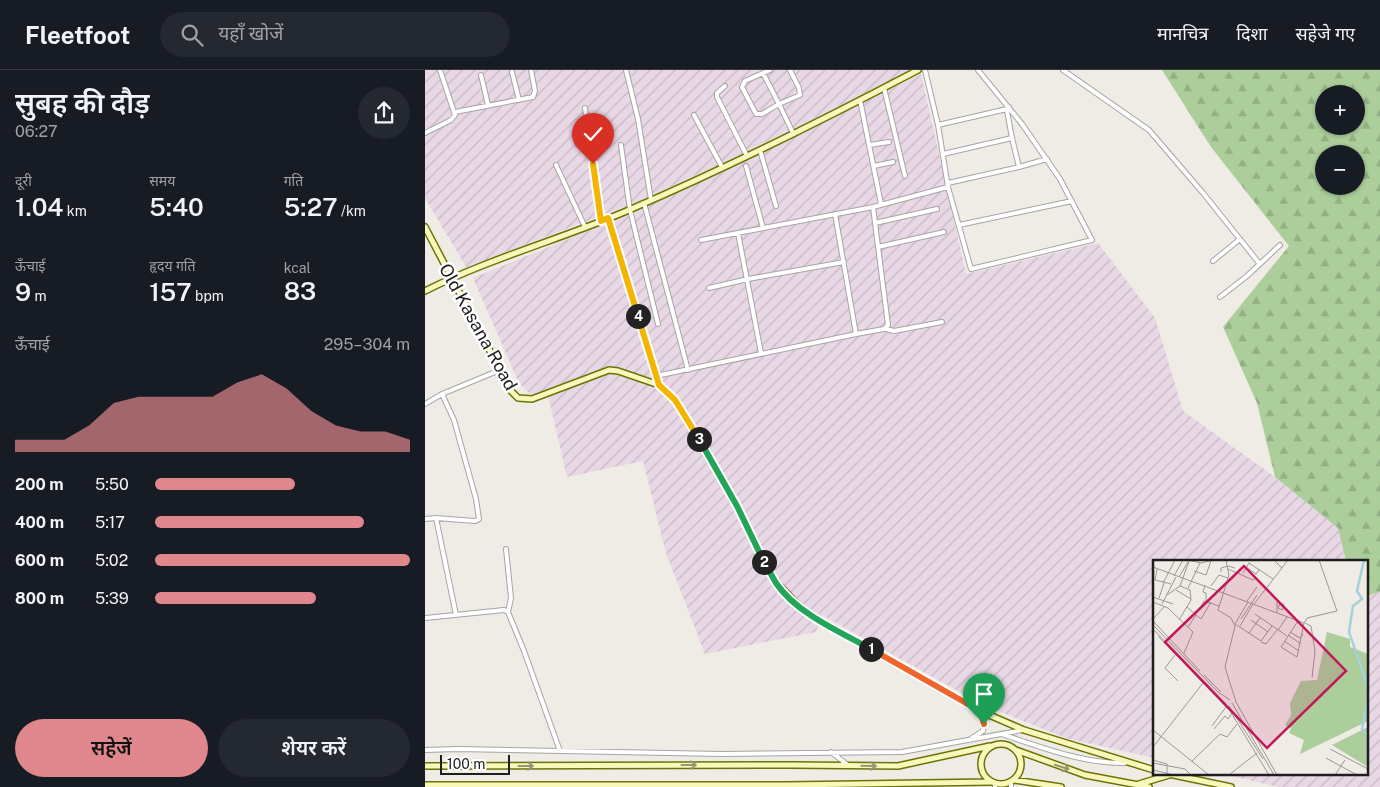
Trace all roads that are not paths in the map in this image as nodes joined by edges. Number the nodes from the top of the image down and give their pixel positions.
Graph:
1 (440, 70) edge
2 (531, 70) edge
3 (626, 70) edge
4 (769, 70) edge
5 (790, 70) edge
6 (918, 70) edge
7 (925, 70) edge
8 (978, 70) edge
9 (1063, 70) edge
10 (513, 72) dead end
11 (763, 74) junction
12 (481, 75) dead end
13 (725, 86) dead end
14 (884, 88) junction
15 (519, 100) junction
16 (860, 100) junction
17 (779, 104) junction
18 (488, 106) junction
19 (585, 108) dead end
20 (1008, 108) junction
21 (455, 112) junction
22 (694, 115) dead end
23 (938, 125) junction
24 (425, 133) edge
25 (793, 133) junction
26 (1012, 138) junction
27 (889, 142) dead end
28 (621, 145) dead end
29 (870, 145) junction
30 (760, 150) junction
31 (943, 154) junction
32 (747, 156) junction
33 (1047, 159) junction
34 (893, 162) dead end
35 (556, 166) dead end
36 (746, 166) dead end
37 (874, 166) junction
38 (722, 167) junction
39 (1019, 168) junction
40 (905, 176) dead end
41 (948, 185) junction
42 (651, 200) junction
43 (1072, 201) junction
44 (644, 203) junction
45 (881, 204) junction
46 (776, 206) dead end
47 (873, 207) junction
48 (937, 209) dead end
49 (630, 210) junction
50 (835, 214) junction
51 (608, 218) junction
52 (601, 221) junction
53 (875, 223) junction
54 (959, 225) junction
55 (425, 227) edge
56 (585, 227) junction
57 (763, 228) junction
58 (944, 232) dead end
59 (738, 233) junction
60 (1240, 239) junction
61 (701, 240) dead end
62 (1280, 245) dead end
63 (878, 247) junction
64 (1213, 260) dead end
65 (844, 262) junction
66 (1259, 263) junction
67 (451, 278) junction
68 (747, 279) junction
69 (709, 288) dead end
70 (425, 292) edge
71 (1220, 297) dead end
72 (942, 322) dead end
73 (658, 324) dead end
74 (887, 328) junction
75 (857, 334) junction
76 (761, 353) junction
77 (500, 370) junction
78 (688, 370) junction
79 (656, 376) junction
80 (659, 385) junction
81 (442, 394) junction
82 (425, 404) edge
83 (436, 518) junction
84 (425, 519) edge
85 (506, 549) dead end
86 (508, 612) junction
87 (456, 614) junction
88 (425, 618) edge
89 (980, 711) junction
90 (1024, 730) junction
91 (1002, 734) junction
92 (967, 740) junction
93 (990, 746) junction
94 (425, 750) edge
95 (1016, 750) junction
96 (560, 751) junction
97 (831, 752) junction
98 (1125, 763) junction
99 (425, 766) edge
100 (849, 766) junction
101 (1153, 770) edge
102 (1167, 774) edge
103 (1012, 783) edge
104 (994, 784) edge
105 (425, 785) edge
106 (1137, 785) junction
107 (1054, 786) edge
108 (1061, 787) edge
109 (1149, 787) edge
110 (1231, 787) edge

1 - 21 street
2 - 15 street
3 - 42 street
4 - 11 street
5 - 17 street
6 - 14 street
7 - 23 street
8 - 20 street
9 - 60 street
10 - 15 street
11 - 17 street
11 - 17 street
12 - 18 street
13 - 32 street
14 - 16 street
14 - 40 street
15 - 18 street
16 - 25 street
16 - 29 street
17 - 25 street
18 - 21 street
19 - 52 street
20 - 23 street
20 - 26 street
20 - 33 street
21 - 24 street
22 - 38 street
23 - 31 street
25 - 30 street
26 - 31 street
26 - 39 street
27 - 29 street
28 - 49 street
29 - 37 street
30 - 32 street
30 - 46 street
31 - 41 street
32 - 38 street
33 - 39 street
33 - 43 street
34 - 37 street
35 - 56 street
36 - 57 street
37 - 45 street
38 - 42 street
39 - 41 street
41 - 45 street
41 - 54 street
42 - 44 street
43 - 54 street
43 - 54 street
44 - 49 street
44 - 78 street
45 - 47 street
47 - 50 street
47 - 53 street
48 - 53 street
49 - 51 street
49 - 73 street
50 - 57 street
50 - 65 street
51 - 52 street
51 - 79 street
52 - 56 street
53 - 63 street
55 - 67 street, Old Kasana Road
56 - 67 street
57 - 59 street
58 - 63 street
59 - 61 street
59 - 68 street
60 - 64 street
60 - 66 street
62 - 66 street
63 - 74 street
65 - 68 street
65 - 75 street
66 - 71 street
67 - 70 street
67 - 77 street, Old Kasana Road
68 - 69 street
68 - 76 street
72 - 74 street
74 - 75 street
75 - 76 street
76 - 78 street
77 - 80 street, Old Kasana Road
77 - 81 street
78 - 79 street
79 - 80 street
80 - 89 street, Old Kasana Road
81 - 82 street
81 - 83 street
83 - 84 street
83 - 87 street
85 - 86 street
86 - 87 street
86 - 96 street
87 - 88 street
89 - 90 street, Old Kasana Road
89 - 92 street
90 - 91 street
90 - 98 street, Old Kasana Road
91 - 92 street
91 - 98 street
92 - 97 street
93 - 95 street
100 -> 93 street
93 - 104 street
94 - 96 street
95 - 103 street
95 -> 106 street
96 - 97 street
97 - 100 street
98 - 101 street, Old Kasana Road
99 -> 100 street
102 - 106 street
102 - 110 street
103 - 104 street
103 - 107 street
104 - 105 street
106 - 109 street
107 - 108 street

